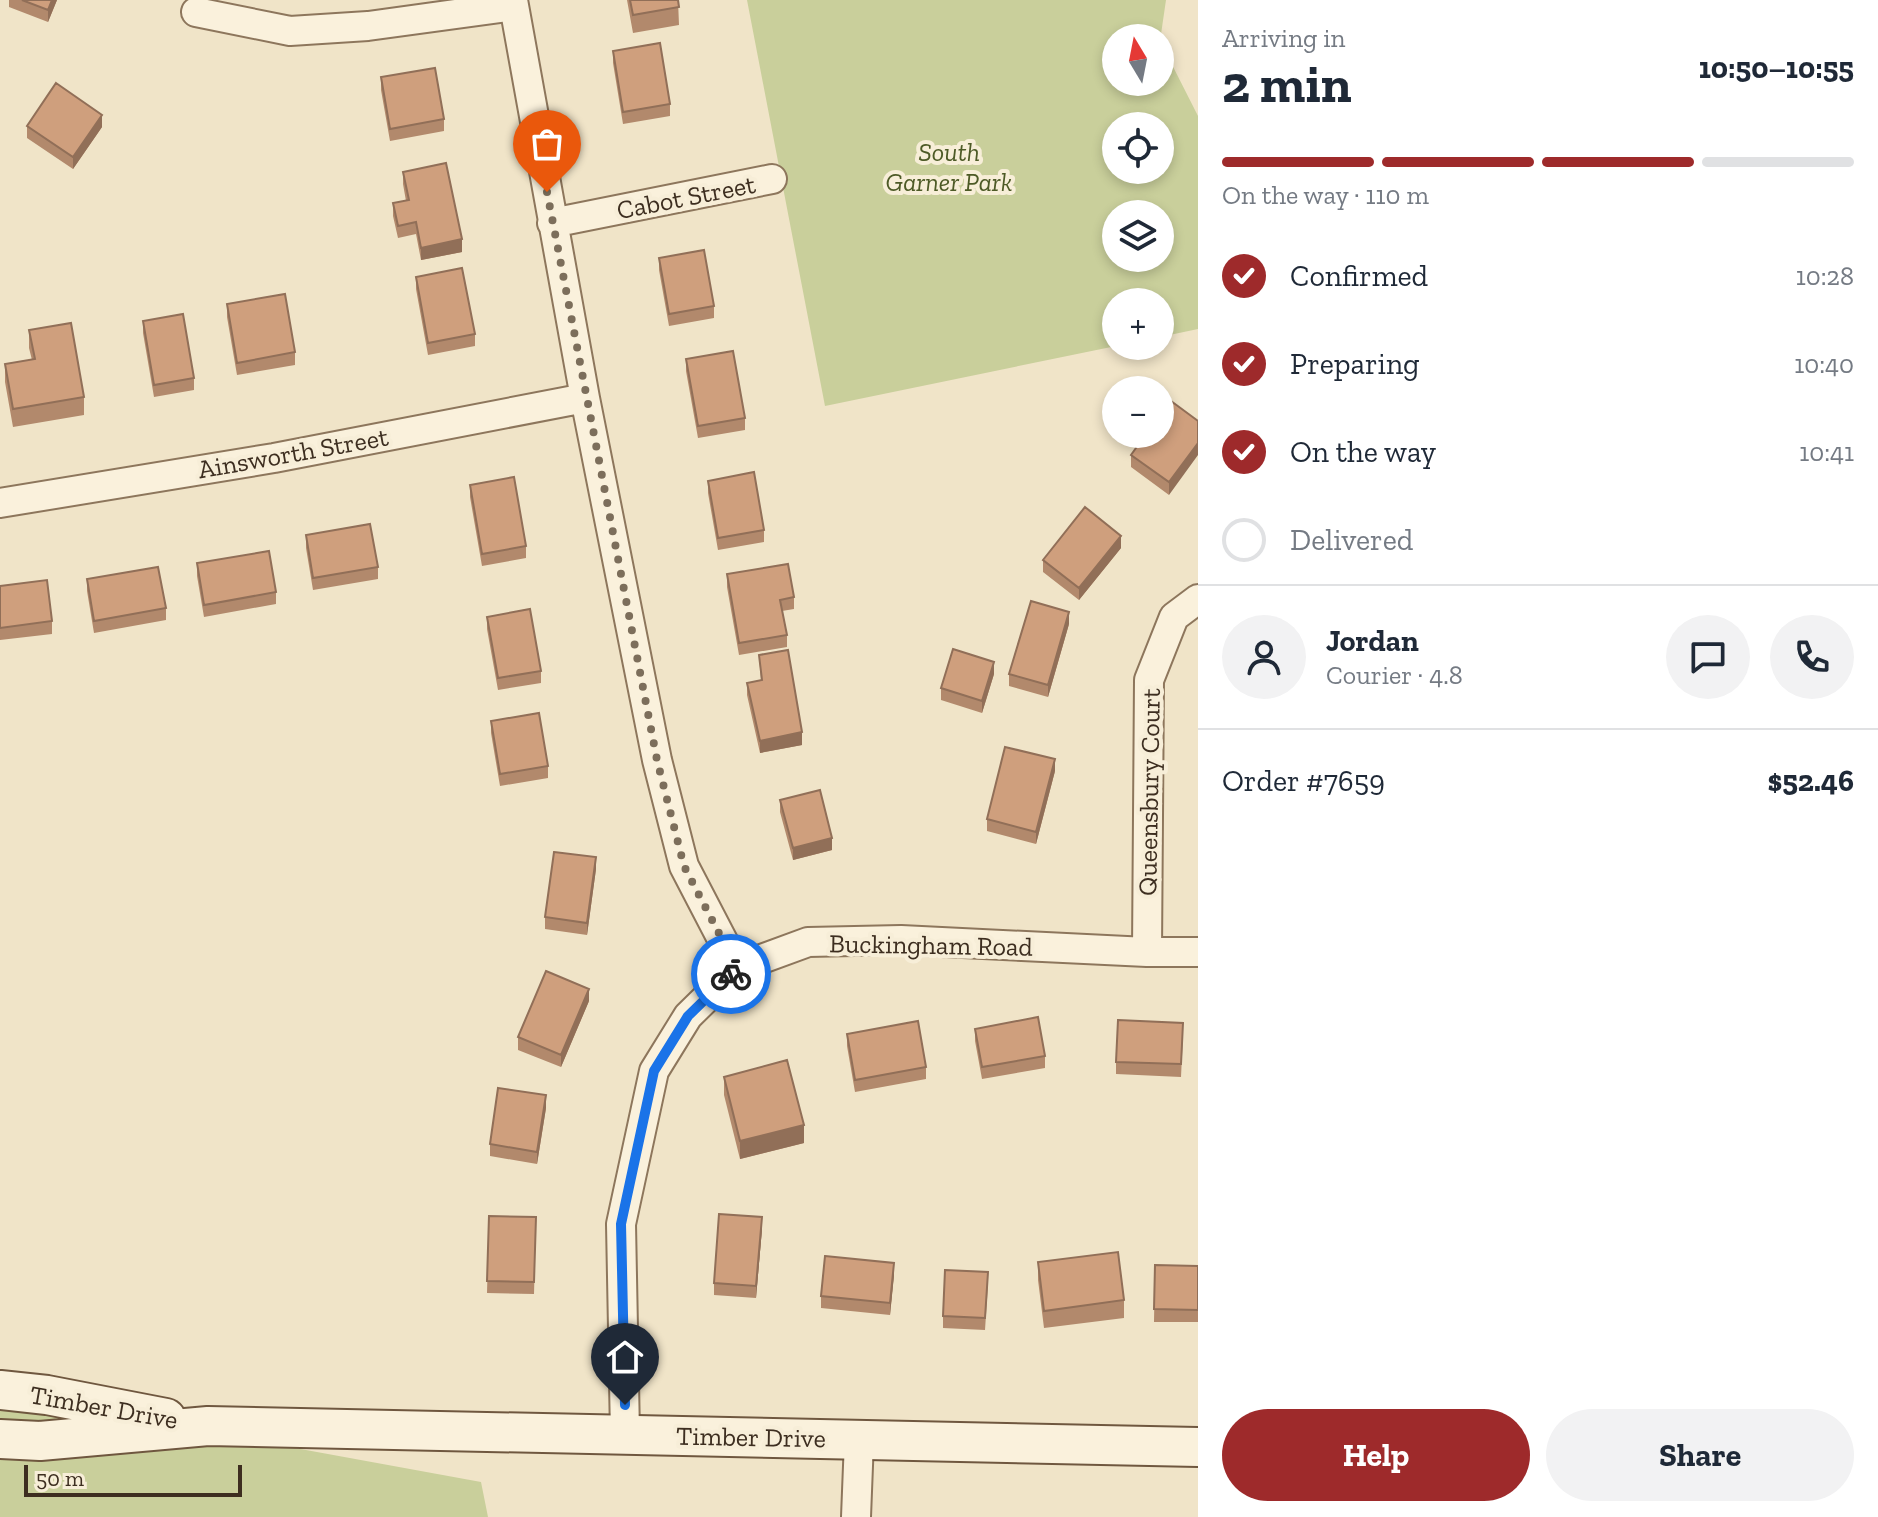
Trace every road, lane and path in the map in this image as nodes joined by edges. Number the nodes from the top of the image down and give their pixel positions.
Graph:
1 (513, 3) edge
2 (196, 12) dead end
3 (772, 179) dead end
4 (552, 223) junction
5 (585, 398) junction
6 (0, 503) edge
7 (1198, 599) edge
8 (1147, 952) junction
9 (1198, 952) edge
10 (737, 968) junction
11 (0, 1390) edge
12 (208, 1426) junction
13 (625, 1434) junction
14 (0, 1439) edge
15 (859, 1440) junction
16 (1198, 1447) edge
17 (856, 1517) edge

1 - 2 street
1 - 4 street
3 - 4 street, Cabot Street
4 - 5 street
5 - 6 street, Ainsworth Street
5 - 10 street
7 - 8 street, Queensbury Court
8 - 9 street, Buckingham Road
8 - 10 street, Buckingham Road
10 - 13 street, Buckingham Road
11 - 12 main road, Timber Drive
12 - 13 main road, Timber Drive
12 - 14 main road, Timber Drive
13 - 15 main road, Timber Drive
15 - 16 main road, Timber Drive
15 - 17 street

